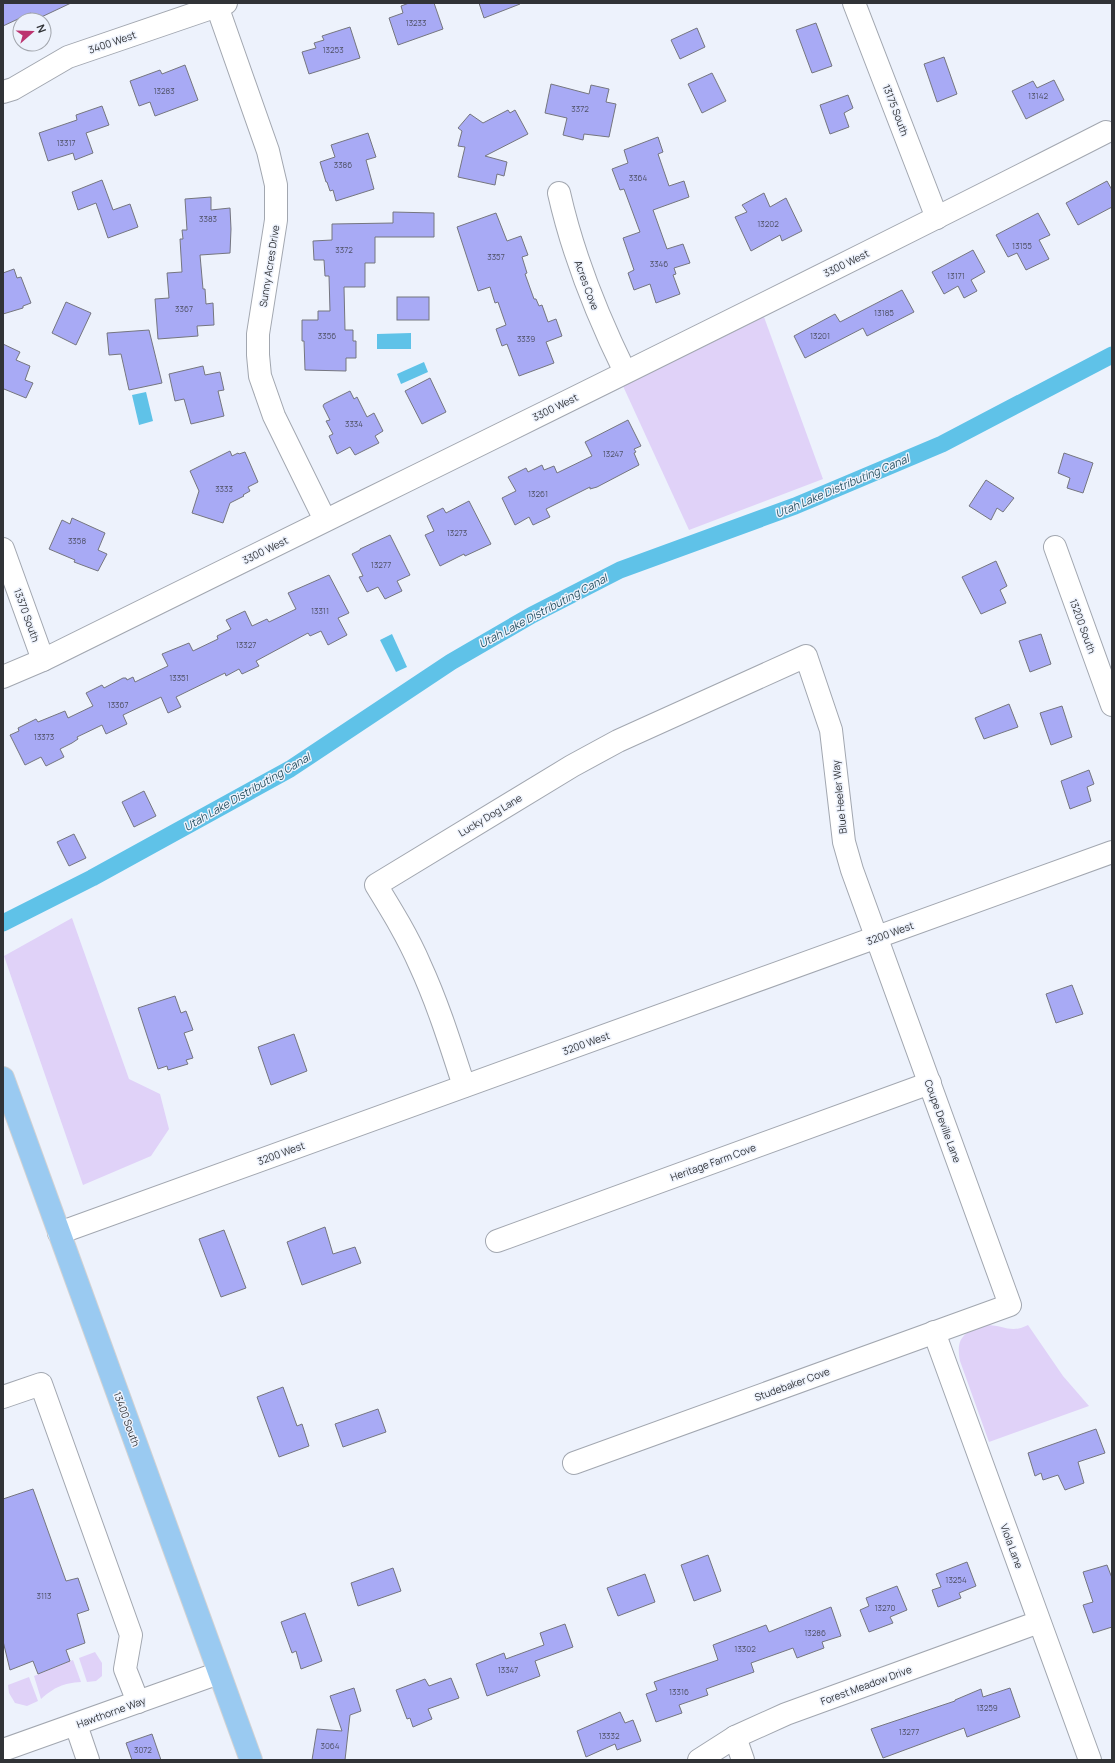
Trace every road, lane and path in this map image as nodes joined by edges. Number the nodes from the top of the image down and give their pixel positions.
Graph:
1 (854, 3) edge
2 (222, 4) edge
3 (3, 92) edge
4 (1106, 132) dead end
5 (559, 193) dead end
6 (937, 218) junction
7 (625, 372) junction
8 (325, 520) junction
9 (1055, 547) dead end
10 (3, 549) edge
11 (806, 656) joint
12 (43, 660) junction
13 (3, 677) edge
14 (1112, 705) edge
15 (1112, 852) edge
16 (877, 938) junction
17 (3, 1078) edge
18 (930, 1083) junction
19 (464, 1086) junction
20 (9, 1116) edge
21 (59, 1232) junction
22 (497, 1241) dead end
23 (1010, 1305) joint
24 (934, 1332) junction
25 (3, 1397) edge
26 (574, 1463) dead end
27 (1039, 1622) junction
28 (219, 1673) junction
29 (138, 1702) junction
30 (76, 1725) junction
31 (735, 1737) junction
32 (3, 1750) edge
33 (88, 1760) edge
34 (251, 1760) edge
35 (699, 1760) edge
36 (743, 1760) edge
37 (1090, 1760) edge

1 - 6 street, 13175 South
2 - 3 street, 3400 West
2 - 8 street, Sunny Acres Drive
4 - 6 street, 3300 West
5 - 7 street, Acres Cove
6 - 7 street, 3300 West
7 - 8 street, 3300 West
8 - 12 street, 3300 West
9 - 14 street, 13200 South
10 - 12 street, 13370 South
11 - 16 street, Blue Heeler Way
11 - 19 street, Lucky Dog Lane
12 - 13 street, 3300 West
15 - 16 street, 3200 West
16 - 18 street, Coupe Deville Lane
16 - 19 street, 3200 West
17 - 20 main road, 13400 South
18 - 22 street, Heritage Farm Cove
18 - 23 street, Coupe Deville Lane
19 - 21 street, 3200 West
20 - 21 main road, 13400 South
21 - 28 main road, 13400 South
23 - 24 street, Studebaker Cove
24 - 26 street, Studebaker Cove
24 - 27 street, Viola Lane
25 - 29 street
27 - 31 street, Forest Meadow Drive
27 - 37 street, Viola Lane
28 - 29 street, Hawthorne Way
28 - 34 main road, 13400 South
29 - 30 street, Hawthorne Way
30 - 32 street, Hawthorne Way
30 - 33 street
31 - 35 street, Forest Meadow Drive
31 - 36 street

